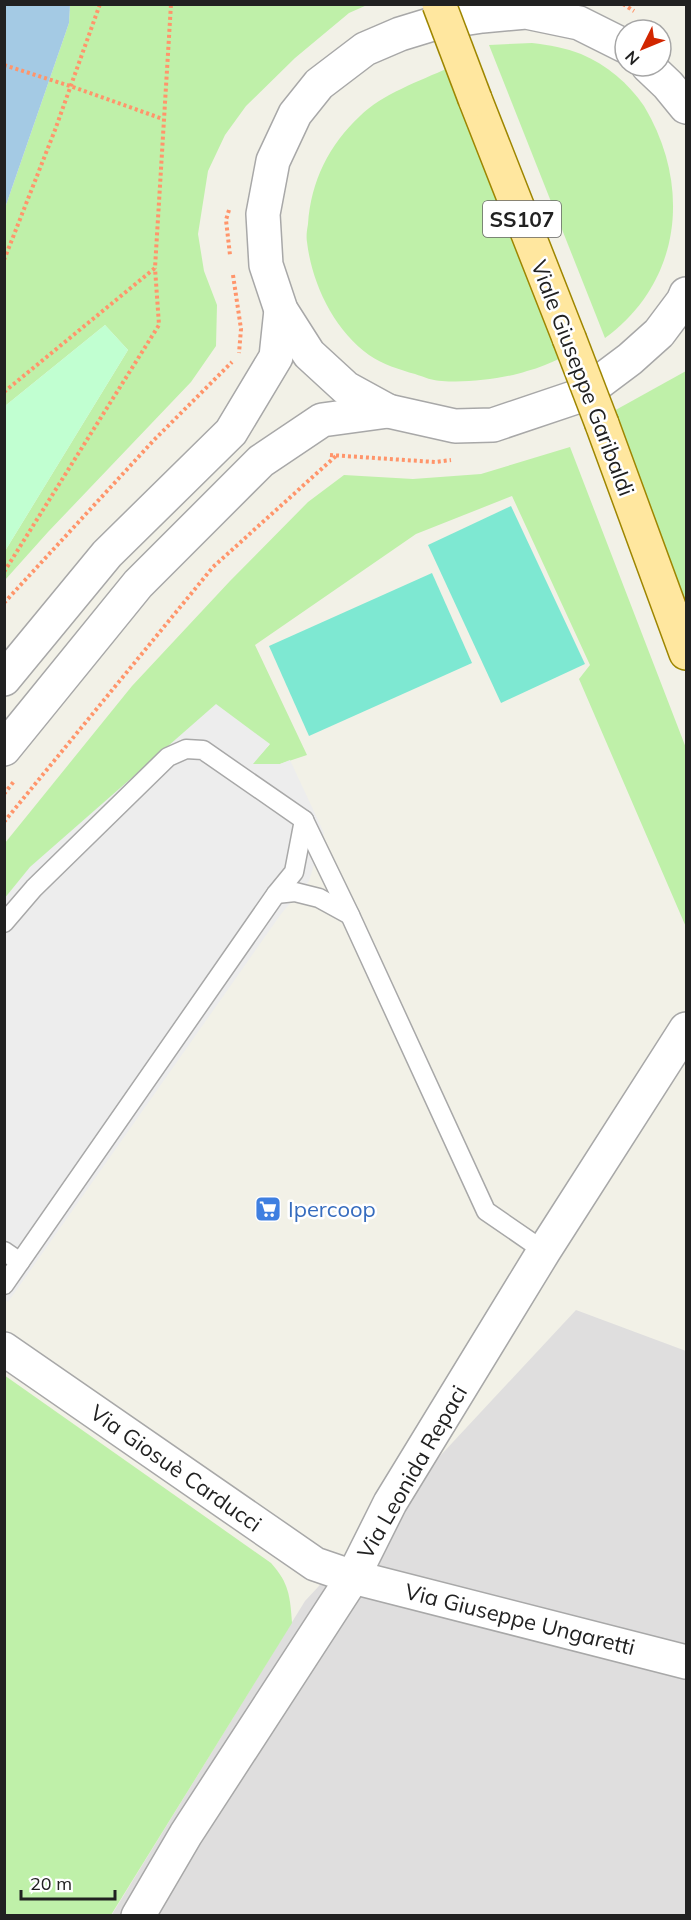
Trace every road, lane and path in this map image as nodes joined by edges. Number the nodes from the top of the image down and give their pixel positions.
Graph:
1 (100, 4) edge
2 (171, 4) edge
3 (438, 4) edge
4 (613, 40) edge
5 (4, 65) edge
6 (661, 78) edge
7 (70, 86) junction
8 (687, 107) edge
9 (163, 118) junction
10 (229, 209) dead end
11 (4, 260) edge
12 (155, 268) junction
13 (685, 298) edge
14 (281, 310) junction
15 (239, 355) junction
16 (231, 374) dead end
17 (4, 392) edge
18 (388, 411) junction
19 (324, 454) dead end
20 (337, 455) junction
21 (456, 459) dead end
22 (4, 572) edge
23 (4, 603) edge
24 (687, 653) edge
25 (4, 679) edge
26 (12, 762) edge
27 (4, 794) edge
28 (304, 820) junction
29 (4, 822) edge
30 (276, 894) junction
31 (350, 915) junction
32 (4, 923) edge
33 (687, 1029) edge
34 (4, 1251) edge
35 (544, 1251) junction
36 (20, 1262) junction
37 (4, 1284) edge
38 (4, 1349) edge
39 (353, 1577) junction
40 (687, 1662) edge
41 (138, 1916) edge

1 - 7 path
2 - 9 path
3 - 24 main road, Viale Giuseppe Garibaldi / SS107, bridge
4 - 14 street
5 - 7 path
6 - 8 street
7 - 9 path
7 - 11 path
9 - 12 path
10 - 15 path
12 - 17 path
12 - 22 path
13 - 18 street
14 - 18 street
14 - 25 street
15 - 16 path
15 - 23 path
18 - 26 street
19 - 20 path
20 - 21 path
20 - 29 path
26 - 27 path
28 - 30 lane
28 - 31 lane
28 - 32 lane
30 - 31 lane
30 - 36 lane
31 - 35 lane
33 - 35 street, Via Leonida Repaci
34 - 36 lane
35 - 39 street, Via Leonida Repaci
36 - 37 lane
38 - 39 street, Via Giosuè Carducci
39 - 40 street, Via Giuseppe Ungaretti
39 - 41 street, Via Leonida Repaci

